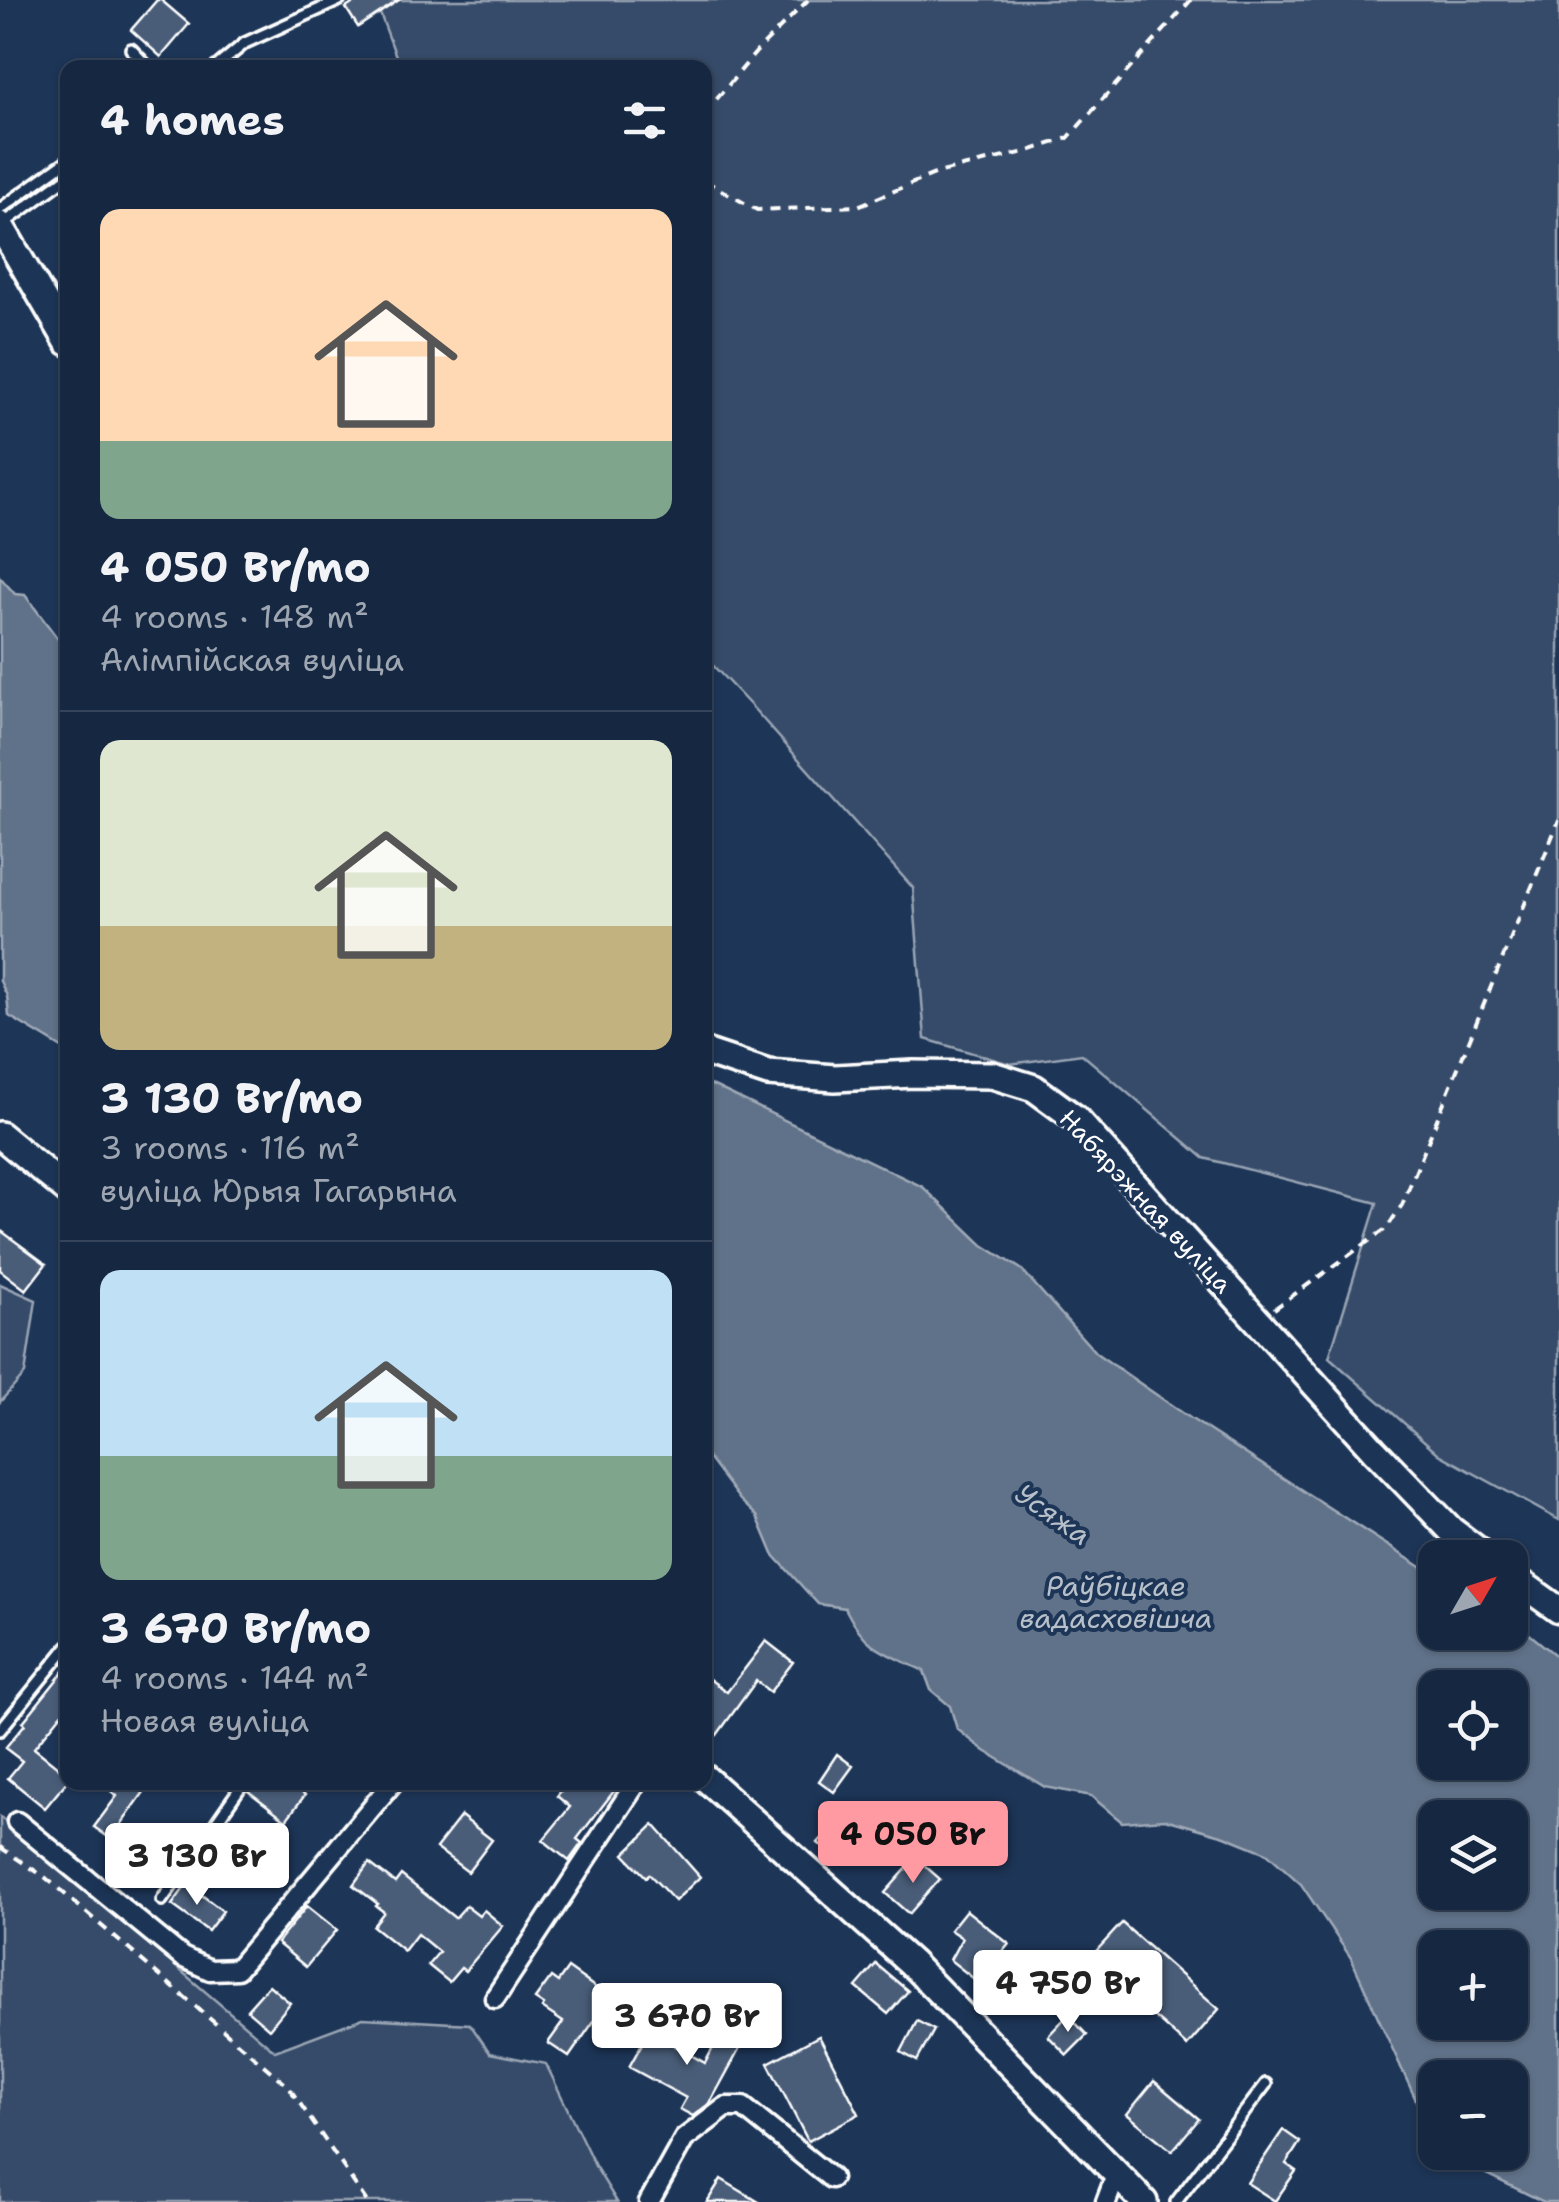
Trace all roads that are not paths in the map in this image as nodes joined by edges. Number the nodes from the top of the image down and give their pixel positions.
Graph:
1 (340, 0) edge
2 (131, 49) dead end
3 (141, 60) edge
4 (224, 60) edge
5 (60, 166) edge
6 (60, 183) edge
7 (0, 208) edge
8 (0, 225) edge
9 (60, 328) edge
10 (712, 1054) edge
11 (1, 1135) edge
12 (60, 1184) edge
13 (1465, 1540) edge
14 (1528, 1588) edge
15 (1559, 1610) edge
16 (60, 1656) edge
17 (0, 1730) edge
18 (712, 1784) edge
19 (238, 1790) edge
20 (386, 1790) edge
21 (632, 1790) edge
22 (16, 1822) dead end
23 (162, 1900) dead end
24 (495, 1998) dead end
25 (1266, 2084) dead end
26 (1117, 2174) junction
27 (831, 2178) dead end
28 (649, 2202) edge
29 (1106, 2202) edge
30 (1144, 2202) edge
31 (1176, 2202) edge

1 - 4 lane
2 - 3 lane
5 - 7 lane
6 - 8 lane
8 - 9 street
10 - 13 street, Набярэжная вуліца
11 - 12 street
14 - 15 street
16 - 17 lane
18 - 26 street
19 - 23 lane
20 - 22 street
21 - 24 street
25 - 31 lane
26 - 29 street
26 - 30 street
27 - 28 street

